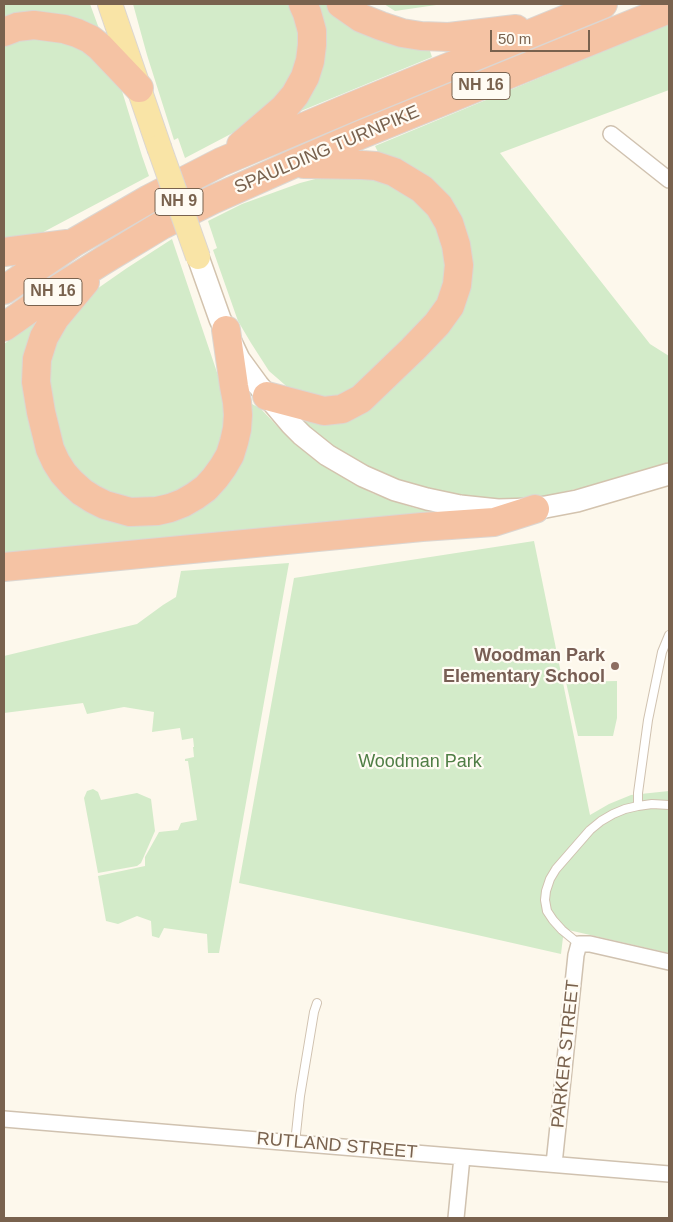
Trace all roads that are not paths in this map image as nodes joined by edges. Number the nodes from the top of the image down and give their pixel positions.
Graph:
1 (110, 4) edge
2 (303, 4) edge
3 (340, 4) edge
4 (602, 4) edge
5 (669, 9) edge
6 (553, 24) junction
7 (4, 32) edge
8 (139, 88) junction
9 (611, 134) dead end
10 (221, 162) junction
11 (293, 164) junction
12 (669, 180) edge
13 (73, 243) junction
14 (4, 252) edge
15 (198, 257) joint
16 (104, 260) junction
17 (4, 290) edge
18 (4, 327) edge
19 (226, 330) junction
20 (267, 396) junction
21 (669, 474) edge
22 (536, 510) junction
23 (4, 567) edge
24 (669, 635) edge
25 (669, 805) edge
26 (638, 806) junction
27 (579, 944) junction
28 (669, 962) edge
29 (317, 1002) dead end
30 (4, 1119) edge
31 (295, 1143) junction
32 (462, 1157) junction
33 (554, 1164) junction
34 (669, 1174) edge
35 (456, 1218) edge

1 - 8 main road, NH 9
2 - 10 highway
3 - 6 highway
4 - 6 highway, SPAULDING TURNPIKE / NH 16
5 - 11 highway, SPAULDING TURNPIKE / NH 16
6 - 10 highway, SPAULDING TURNPIKE / NH 16
7 - 8 highway
8 - 15 main road, NH 9, bridge
9 - 12 street
10 - 13 highway, SPAULDING TURNPIKE / NH 16
11 - 16 highway, SPAULDING TURNPIKE / NH 16
11 - 20 highway
13 - 14 highway
13 - 17 highway, SPAULDING TURNPIKE / NH 16
15 - 19 main road, NH 9
16 - 18 highway, SPAULDING TURNPIKE / NH 16
16 - 19 highway
19 - 20 main road, NH 9
20 - 22 main road, NH 9
21 - 22 main road, NH 9
22 - 23 highway
24 - 26 lane
25 - 26 lane
26 - 27 lane
27 - 28 street
27 - 33 street, PARKER STREET
29 - 31 lane
30 - 31 street, RUTLAND STREET
31 - 32 street, RUTLAND STREET
32 - 33 street, RUTLAND STREET
32 - 35 street
33 - 34 street, RUTLAND STREET

